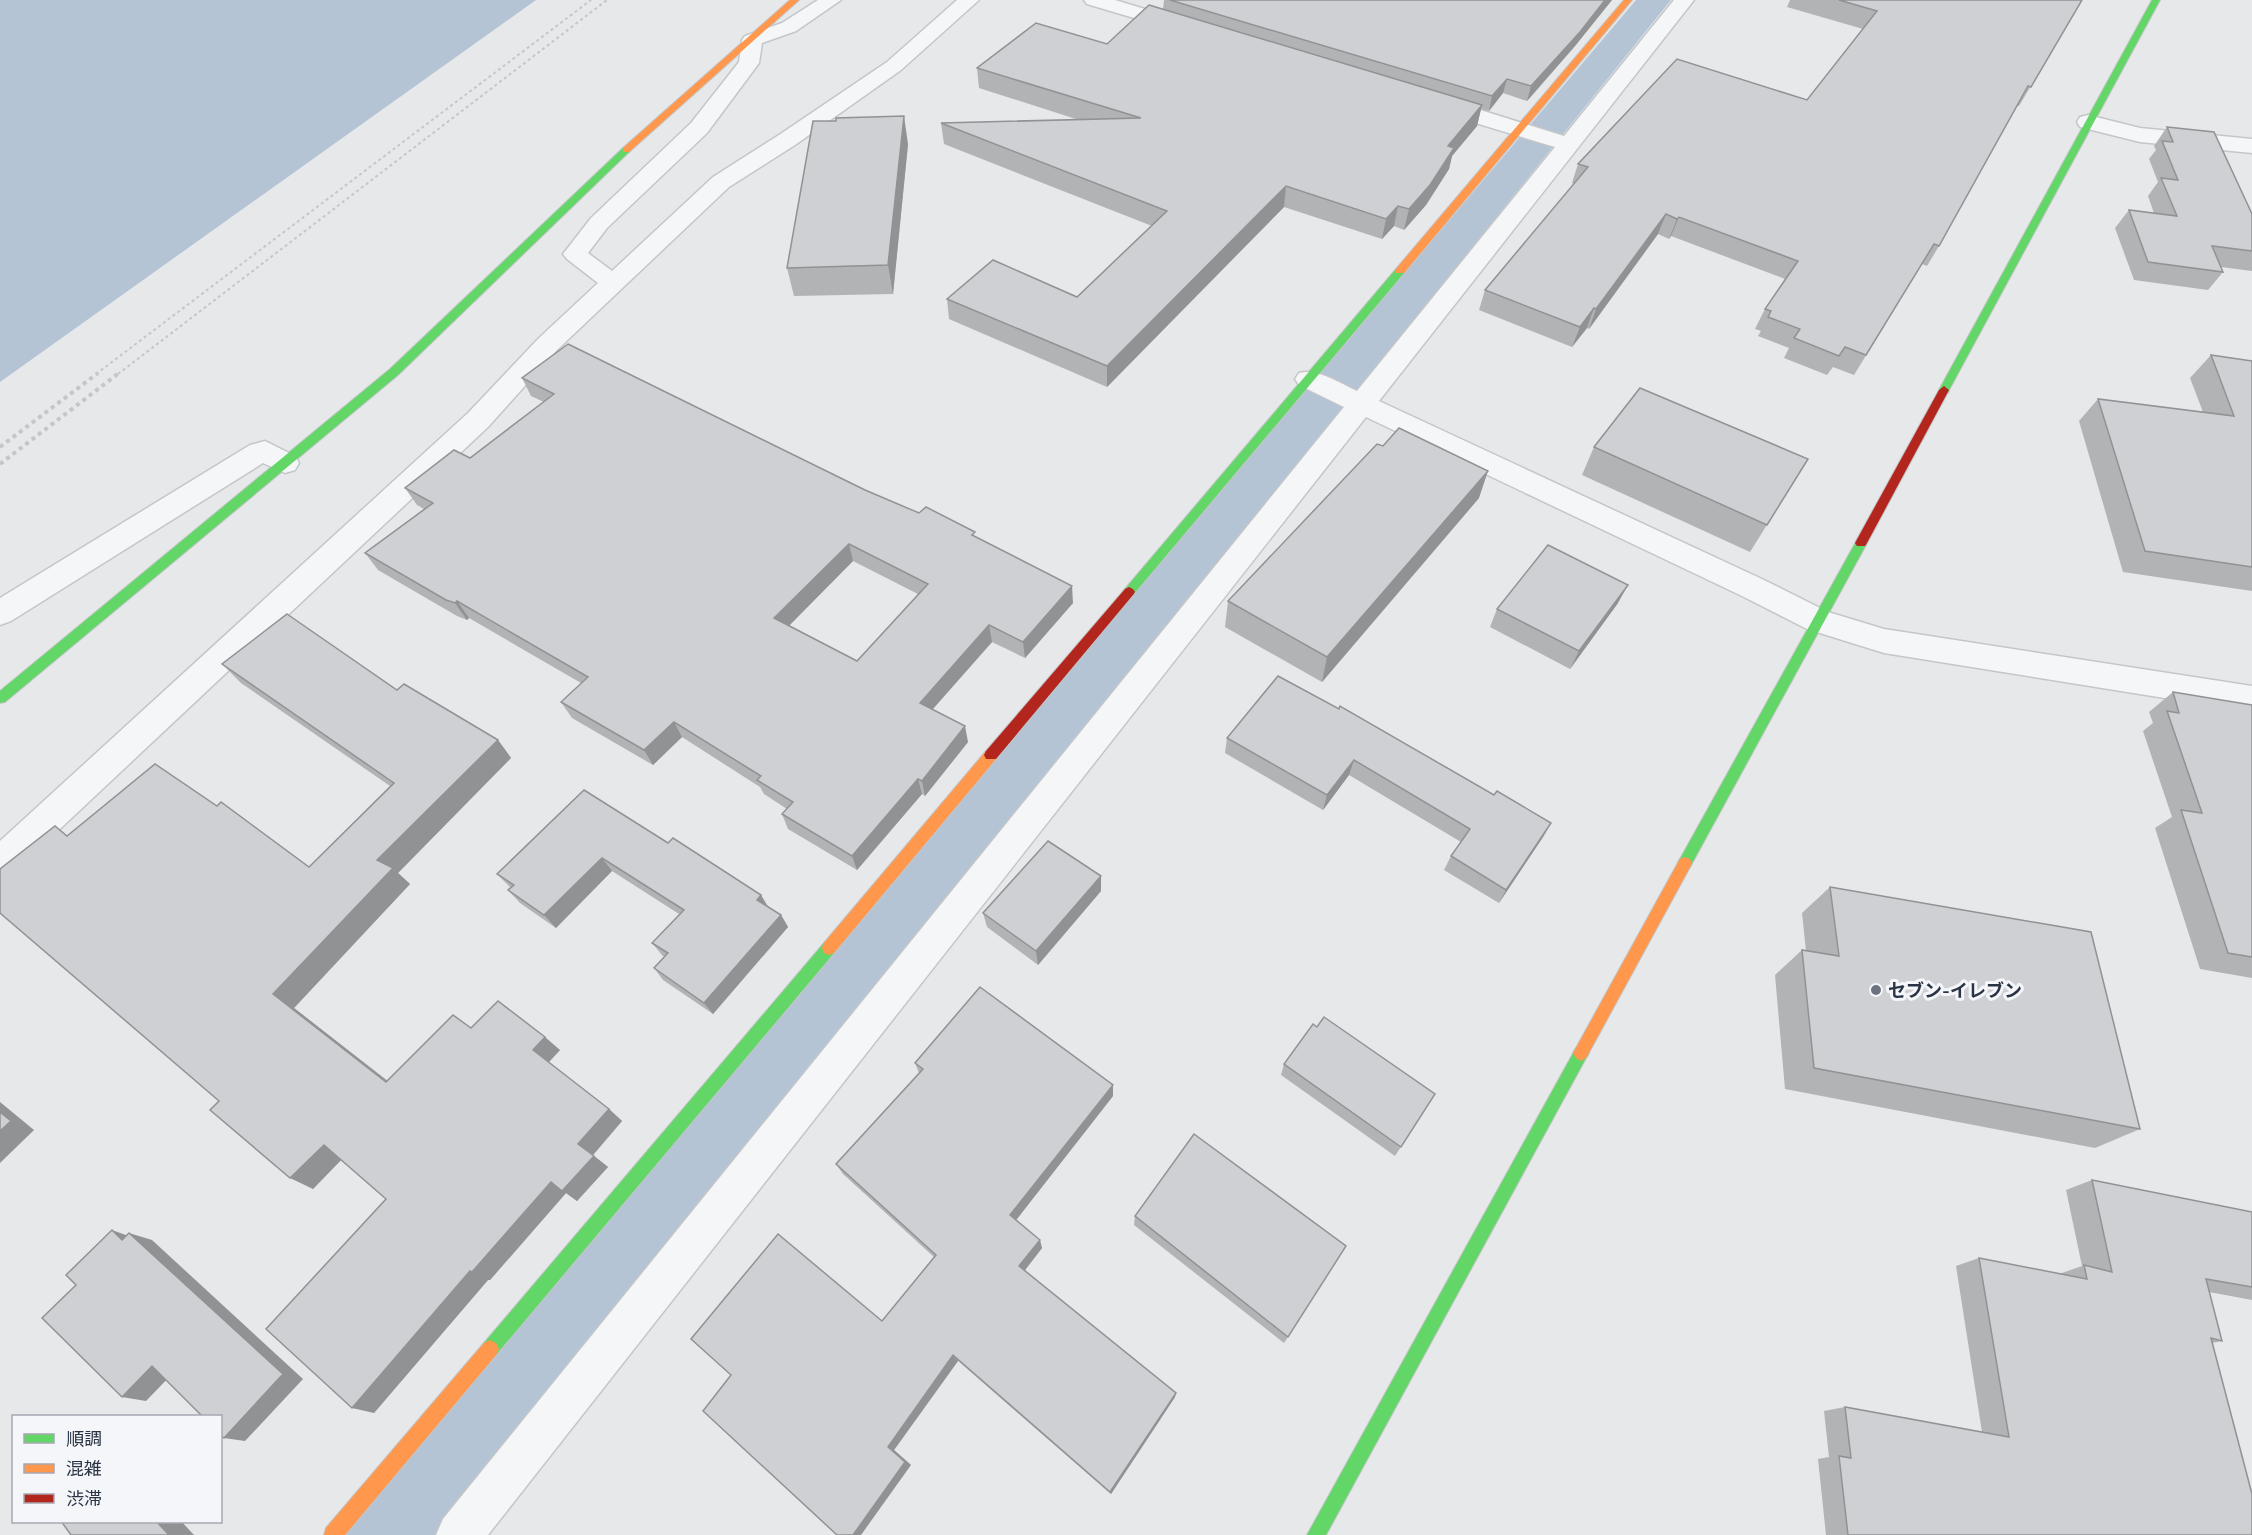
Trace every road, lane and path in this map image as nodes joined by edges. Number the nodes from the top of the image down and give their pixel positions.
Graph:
1 (591, 0) edge
2 (607, 0) edge
3 (795, 0) edge
4 (831, 0) edge
5 (969, 0) edge
6 (1094, 0) edge
7 (1628, 0) edge
8 (1684, 0) edge
9 (2156, 0) edge
10 (1195, 31) edge
11 (752, 40) junction
12 (1420, 98) edge
13 (2088, 122) junction
14 (1524, 130) junction
15 (1563, 142) junction
16 (2252, 146) edge
17 (616, 281) junction
18 (1311, 381) junction
19 (1352, 399) junction
20 (0, 447) edge
21 (285, 463) junction
22 (0, 464) edge
23 (0, 613) edge
24 (1818, 621) junction
25 (0, 698) edge
26 (2252, 699) edge
27 (0, 863) edge
28 (333, 1535) edge
29 (459, 1535) edge
30 (1316, 1535) edge

1 - 20 path
2 - 22 path
3 - 11 street
4 - 11 street
5 - 17 street
6 - 10 street
7 - 14 street
8 - 15 street
9 - 13 street
11 - 17 street
11 - 21 street
12 - 14 street
13 - 16 street
13 - 24 street
14 - 15 street
14 - 18 street
15 - 19 street
17 - 27 street
18 - 19 street
18 - 28 street
19 - 24 street
19 - 29 street
21 - 23 street
21 - 25 street
24 - 26 street
24 - 30 street

